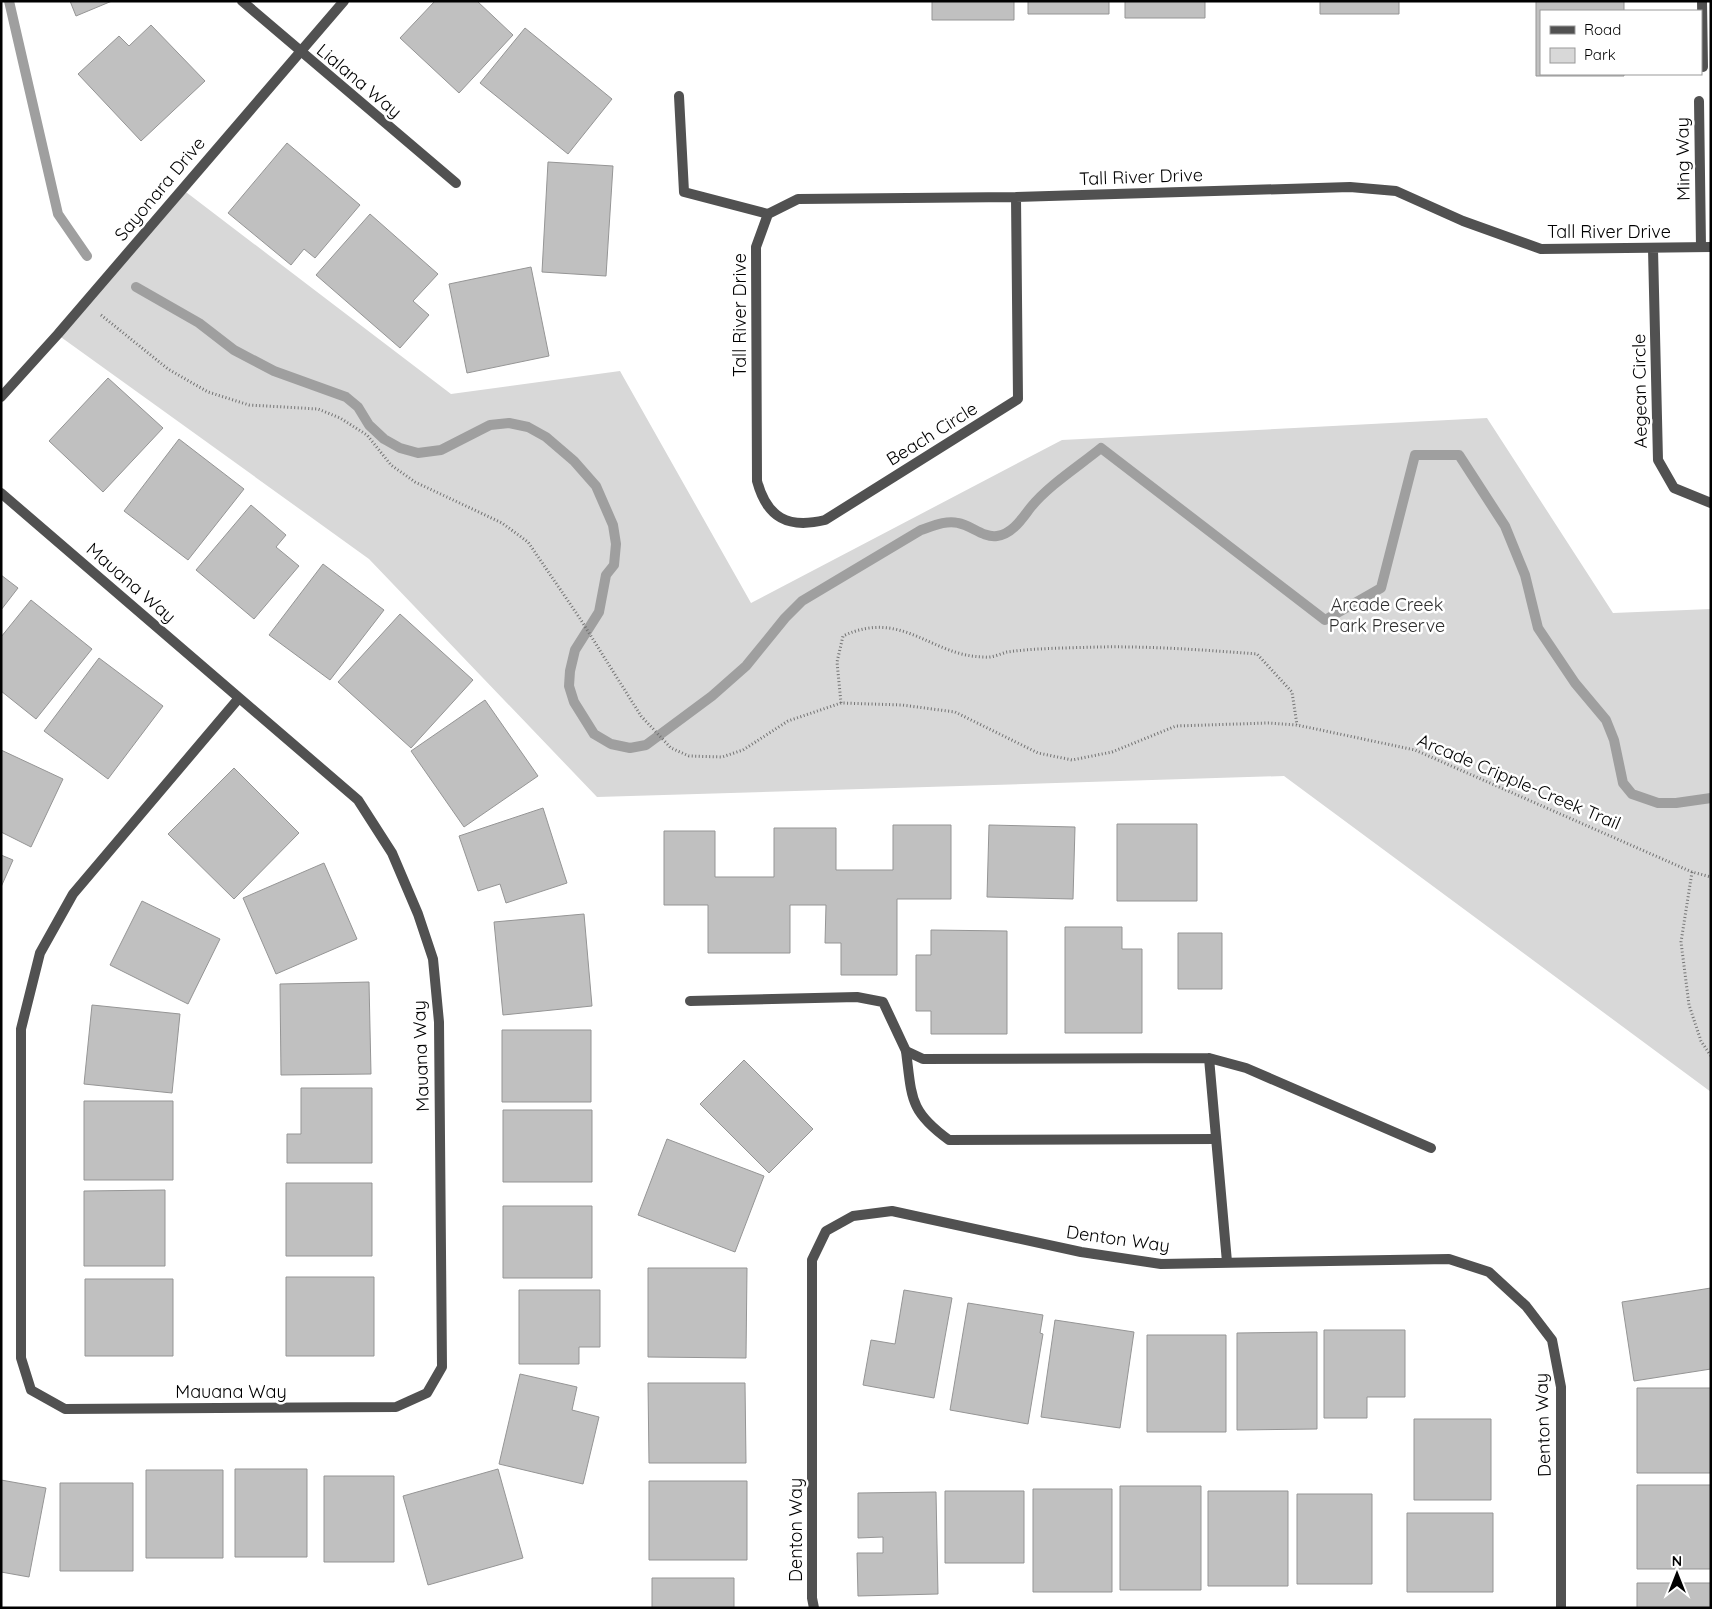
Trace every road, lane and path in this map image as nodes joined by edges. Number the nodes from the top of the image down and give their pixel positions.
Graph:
1 (242, 1) edge
2 (344, 1) edge
3 (1702, 1) edge
4 (299, 51) junction
5 (1703, 67) dead end
6 (679, 96) dead end
7 (1699, 101) dead end
8 (456, 183) dead end
9 (1016, 197) junction
10 (768, 214) junction
11 (1706, 247) edge
12 (1653, 249) junction
13 (85, 302) junction
14 (1, 397) edge
15 (756, 416) joint
16 (1, 493) edge
17 (1711, 503) edge
18 (239, 698) junction
19 (841, 703) junction
20 (1297, 725) junction
21 (1692, 872) junction
22 (1711, 877) edge
23 (690, 1001) dead end
24 (906, 1052) junction
25 (1711, 1056) edge
26 (1209, 1058) junction
27 (1216, 1139) junction
28 (1431, 1148) dead end
29 (1227, 1262) junction
30 (814, 1608) edge
31 (1561, 1608) edge

1 - 4 street, Lialana Way
2 - 4 street, Sayonara Drive
3 - 5 street
4 - 8 street, Lialana Way
4 - 13 street, Sayonara Drive
6 - 10 street
7 - 11 street, Ming Way
9 - 10 street, Tall River Drive
9 - 12 street, Tall River Drive
9 - 15 street, Beach Circle
10 - 15 street, Tall River Drive
11 - 12 street, Tall River Drive
12 - 17 street, Aegean Circle
13 - 14 street, Sayonara Drive
13 - 19 path, Arcade Cripple-Creek Trail
16 - 18 street, Mauana Way
18 - 18 street, Mauana Way
19 - 20 path, Arcade Cripple-Creek Trail
19 - 20 path
20 - 21 path, Arcade Cripple-Creek Trail
21 - 22 path, Arcade Cripple-Creek Trail
21 - 25 path
23 - 24 street
24 - 26 street
24 - 27 street
26 - 27 street
26 - 28 street
27 - 29 street
29 - 30 street, Denton Way
29 - 31 street, Denton Way

